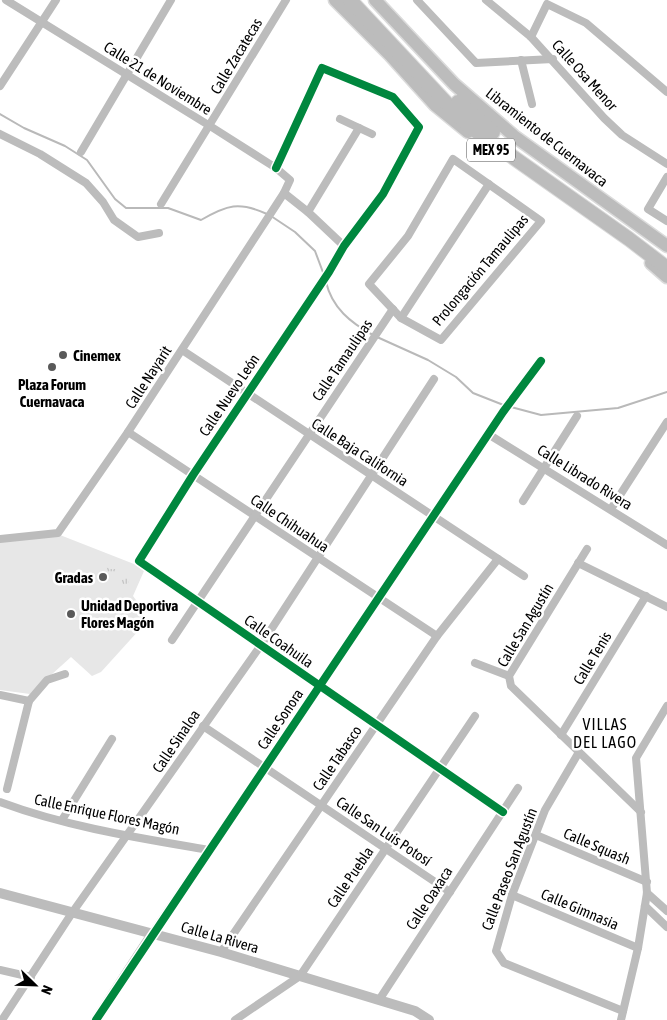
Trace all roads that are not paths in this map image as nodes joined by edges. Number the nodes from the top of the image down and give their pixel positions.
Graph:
1 (6, 0) edge
2 (56, 0) edge
3 (171, 0) edge
4 (286, 0) edge
5 (335, 0) edge
6 (350, 0) edge
7 (360, 0) edge
8 (376, 0) edge
9 (417, 0) edge
10 (486, 0) edge
11 (41, 23) junction
12 (532, 37) junction
13 (552, 59) junction
14 (521, 60) junction
15 (127, 74) junction
16 (0, 86) edge
17 (667, 92) edge
18 (532, 104) dead end
19 (340, 119) dead end
20 (210, 126) junction
21 (359, 128) junction
22 (0, 134) edge
23 (372, 134) dead end
24 (81, 152) dead end
25 (667, 164) edge
26 (276, 168) junction
27 (667, 177) edge
28 (489, 184) junction
29 (290, 185) joint
30 (284, 193) junction
31 (161, 204) dead end
32 (308, 212) junction
33 (667, 221) edge
34 (159, 233) dead end
35 (344, 246) junction
36 (667, 246) edge
37 (667, 255) edge
38 (667, 268) edge
39 (667, 277) edge
40 (393, 310) junction
41 (401, 318) junction
42 (182, 350) junction
43 (541, 361) dead end
44 (434, 379) dead end
45 (247, 393) junction
46 (577, 416) dead end
47 (667, 422) edge
48 (128, 432) junction
49 (309, 434) junction
50 (488, 434) junction
51 (544, 468) junction
52 (192, 475) junction
53 (372, 476) junction
54 (522, 501) dead end
55 (611, 509) junction
56 (254, 516) junction
57 (433, 516) junction
58 (0, 540) edge
59 (667, 545) edge
60 (587, 549) dead end
61 (318, 558) junction
62 (498, 559) junction
63 (139, 561) joint
64 (578, 563) junction
65 (524, 576) dead end
66 (646, 596) junction
67 (378, 598) junction
68 (198, 601) junction
69 (667, 607) edge
70 (437, 636) junction
71 (172, 640) dead end
72 (261, 645) junction
73 (475, 663) dead end
74 (65, 674) dead end
75 (509, 676) junction
76 (320, 686) junction
77 (0, 695) edge
78 (29, 701) junction
79 (667, 706) edge
80 (475, 716) dead end
81 (377, 725) junction
82 (203, 726) junction
83 (561, 735) junction
84 (112, 739) dead end
85 (579, 752) junction
86 (264, 768) junction
87 (440, 768) junction
88 (518, 788) dead end
89 (7, 789) dead end
90 (0, 802) edge
91 (321, 806) junction
92 (503, 812) junction
93 (642, 812) junction
94 (62, 820) junction
95 (128, 836) junction
96 (536, 836) junction
97 (385, 849) junction
98 (209, 850) junction
99 (647, 882) junction
100 (450, 892) junction
101 (646, 893) junction
102 (0, 894) edge
103 (512, 895) junction
104 (645, 906) junction
105 (667, 912) edge
106 (72, 913) junction
107 (667, 927) edge
108 (152, 934) junction
109 (638, 948) junction
110 (221, 952) junction
111 (0, 970) edge
112 (300, 976) junction
113 (31, 978) junction
114 (379, 1000) junction
115 (623, 1011) junction
116 (2, 1020) edge
117 (96, 1020) edge
118 (236, 1020) edge
119 (429, 1020) edge
120 (621, 1020) edge

1 - 11 street, Calle 21 de Noviembre
2 - 11 street
3 - 15 street
4 - 20 street, Calle Zacatecas
5 - 39 main road, MEX 95
6 - 38 highway, MEX 95
7 - 37 highway, MEX 95
8 - 36 main road, Libramiento de Cuernavaca / MEX 95
9 - 14 street
10 - 12 street, Calle Osa Menor
11 - 15 street, Calle 21 de Noviembre
11 - 16 street
12 - 13 street, Calle Osa Menor
12 - 17 street
13 - 14 street
13 - 25 street, Calle Osa Menor
14 - 18 street
15 - 20 street, Calle 21 de Noviembre
15 - 24 street
19 - 21 street
20 - 26 street, Calle 21 de Noviembre
20 - 31 street, Calle Zacatecas
21 - 23 street
21 - 32 street
22 - 34 street
26 - 29 street, Calle 21 de Noviembre
26 - 35 street, Calle Nuevo León
27 - 33 street
28 - 40 street, Prolongación Tamaulipas
28 - 41 street, Prolongación Tamaulipas
28 - 41 street, Prolongación Tamaulipas
29 - 30 street, Calle Nayarit
30 - 32 street
30 - 42 street, Calle Nayarit
32 - 35 street
35 - 45 street, Calle Nuevo León
40 - 41 street
40 - 49 street, Calle Tamaulipas
42 - 45 street, Calle Baja California
42 - 48 street, Calle Nayarit
43 - 50 street, Calle Sonora
44 - 53 street, Calle Sinaloa
45 - 49 street, Calle Baja California
45 - 52 street, Calle Nuevo León
46 - 51 street
47 - 55 street
48 - 52 street, Calle Chihuahua
48 - 58 street, Calle Nayarit
49 - 53 street, Calle Baja California
49 - 56 street, Calle Tamaulipas
50 - 51 street, Calle Librado Rivera
50 - 57 street, Calle Sonora
51 - 54 street
51 - 55 street, Calle Librado Rivera
52 - 56 street, Calle Chihuahua
52 - 63 street, Calle Nuevo León
53 - 57 street, Calle Baja California
53 - 61 street, Calle Sinaloa
55 - 59 street, Calle Librado Rivera
56 - 61 street, Calle Chihuahua
56 - 68 street, Calle Tamaulipas
57 - 62 street, Calle Baja California
57 - 67 street, Calle Sonora
60 - 64 street, Calle San Agustín
61 - 67 street, Calle Chihuahua
61 - 72 street, Calle Sinaloa
62 - 65 street, Calle Baja California
62 - 70 street, Calle Tabasco
63 - 68 street, Calle Coahuila
64 - 66 street
64 - 75 street, Calle San Agustín
66 - 69 street
66 - 83 street, Calle Tenis
67 - 70 street, Calle Chihuahua
67 - 76 street, Calle Sonora
68 - 71 street, Calle Tamaulipas
68 - 72 street, Calle Coahuila
70 - 81 street, Calle Tabasco
72 - 76 street, Calle Coahuila
72 - 82 street, Calle Sinaloa
73 - 75 street
74 - 78 street
75 - 83 street, Calle San Agustín
76 - 81 street, Calle Coahuila
76 - 86 street, Calle Sonora
77 - 78 street
78 - 89 street
79 - 93 street
80 - 87 street, Calle Puebla
81 - 87 street, Calle Coahuila
81 - 91 street, Calle Tabasco
82 - 86 street, Calle San Luis Potosí
82 - 95 street, Calle Sinaloa
83 - 85 street, Calle San Agustín
84 - 94 street
85 - 93 street, Calle San Agustín
85 - 96 street, Calle Paseo San Agustín
86 - 91 street, Calle San Luis Potosí
86 - 98 street, Calle Sonora
87 - 92 street, Calle Coahuila
87 - 97 street, Calle Puebla
88 - 92 street, Calle Oaxaca
90 - 94 street, Calle Enrique Flores Magón
91 - 97 street, Calle San Luis Potosí
91 - 110 street, Calle Tabasco
92 - 100 street, Calle Oaxaca
93 - 99 street
94 - 95 street, Calle Enrique Flores Magón
95 - 98 street, Calle Enrique Flores Magón
95 - 106 street, Calle Sinaloa
96 - 99 street, Calle Squash
96 - 103 street, Calle Paseo San Agustín
97 - 100 street, Calle San Luis Potosí
97 - 112 street, Calle Puebla
98 - 108 street, Calle Sonora
99 - 101 street
100 - 114 street, Calle Oaxaca
101 - 104 street
101 - 105 street
102 - 106 street, Calle La Rivera
103 - 109 street, Calle Gimnasia
103 - 115 street, Calle Paseo San Agustín
104 - 107 street
104 - 109 street
106 - 108 street, Calle La Rivera
106 - 113 street, Calle Sinaloa
108 - 110 street, Calle La Rivera
108 - 117 street, Calle Sonora
109 - 115 street
110 - 112 street, Calle La Rivera
111 - 113 street
112 - 114 street, Calle La Rivera
112 - 118 street
113 - 116 street, Calle Sinaloa
114 - 119 street, Calle La Rivera
115 - 120 street

